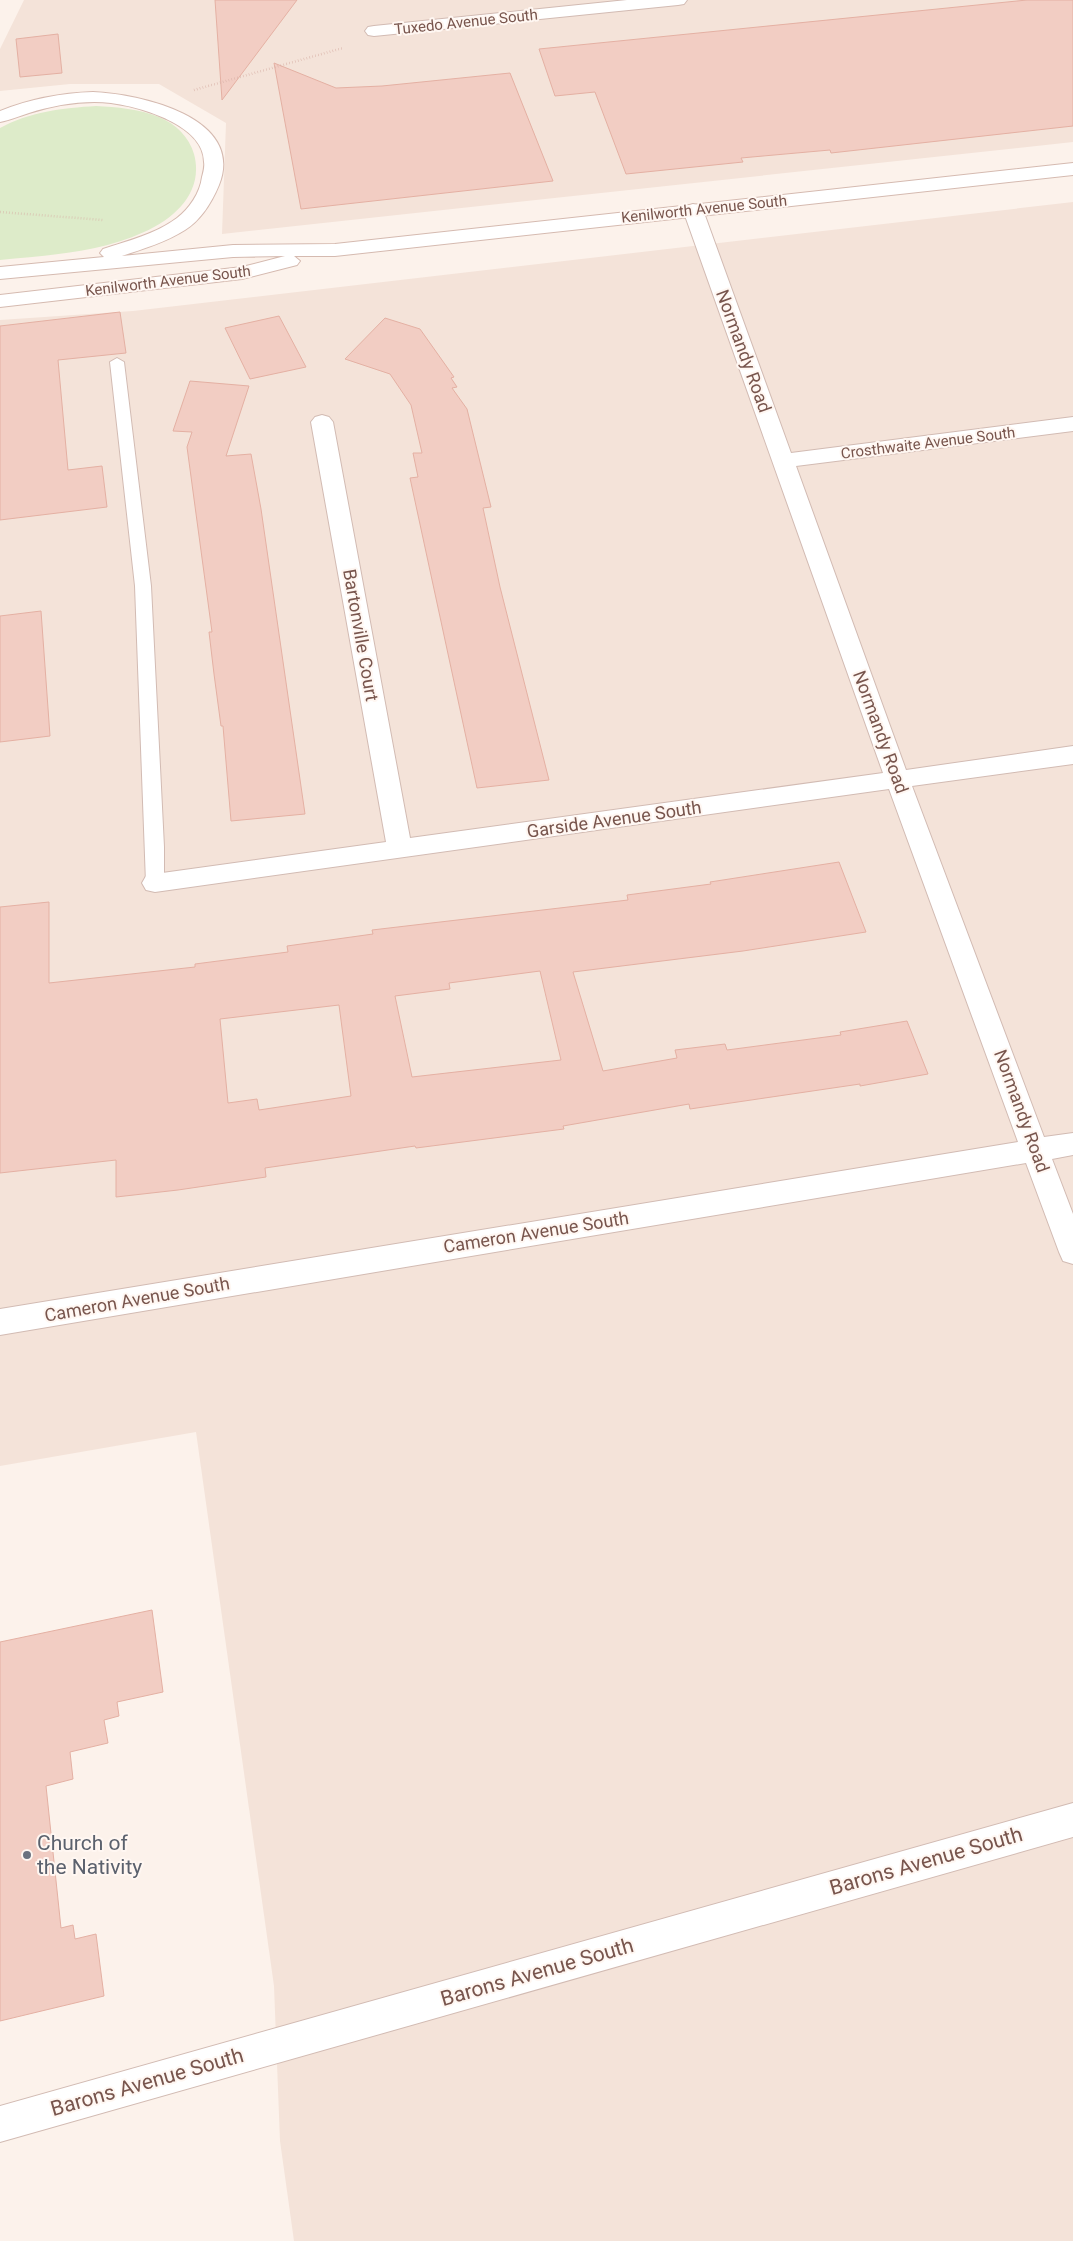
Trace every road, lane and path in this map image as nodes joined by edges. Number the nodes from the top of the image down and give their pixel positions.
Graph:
1 (678, 0) edge
2 (374, 31) dead end
3 (343, 48) dead end
4 (193, 90) dead end
5 (0, 117) edge
6 (1073, 169) edge
7 (693, 210) junction
8 (0, 212) edge
9 (104, 220) dead end
10 (335, 250) junction
11 (62, 267) junction
12 (0, 273) edge
13 (0, 300) edge
14 (117, 362) dead end
15 (322, 422) dead end
16 (1073, 424) edge
17 (783, 461) junction
18 (1073, 755) edge
19 (898, 780) junction
20 (400, 849) junction
21 (155, 883) joint
22 (1073, 1144) edge
23 (1036, 1150) junction
24 (1073, 1252) edge
25 (0, 1322) edge
26 (1073, 1820) edge
27 (0, 2124) edge

1 - 2 street, Tuxedo Avenue South
3 - 4 path
5 - 11 street
6 - 7 street, Kenilworth Avenue South
7 - 10 street, Kenilworth Avenue South
7 - 17 street, Normandy Road
8 - 9 path
10 - 11 street, Kenilworth Avenue South
10 - 13 street, Kenilworth Avenue South
11 - 12 street, Kenilworth Avenue South
14 - 21 lane
15 - 20 street, Bartonville Court
16 - 17 street, Crosthwaite Avenue South
17 - 19 street, Normandy Road
18 - 19 street, Garside Avenue South
19 - 20 street, Garside Avenue South
19 - 23 street, Normandy Road
20 - 21 street, Garside Avenue South
22 - 23 street, Cameron Avenue South
23 - 24 street, Normandy Road
23 - 25 street, Cameron Avenue South
26 - 27 street, Barons Avenue South

